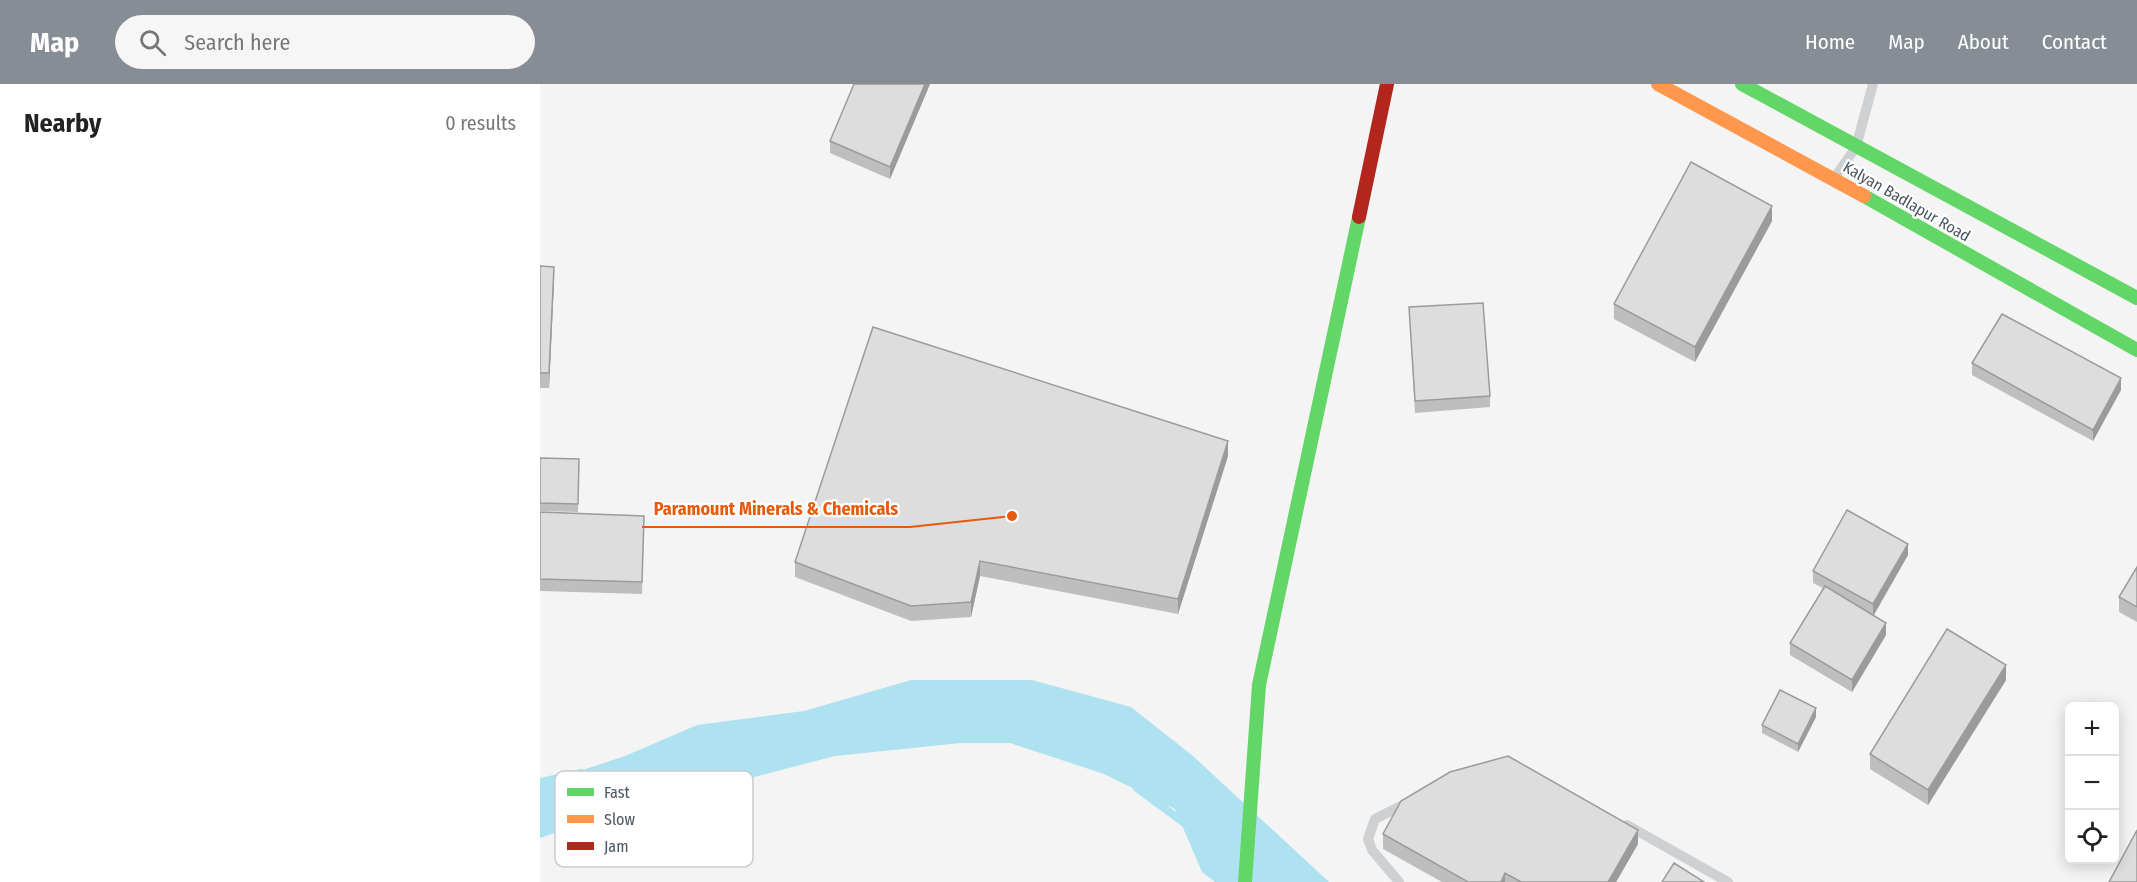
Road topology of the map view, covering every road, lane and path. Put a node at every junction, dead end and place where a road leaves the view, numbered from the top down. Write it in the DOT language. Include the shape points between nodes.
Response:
graph roads {
  1 [pos="1387,84"];
  2 [pos="1659,84"];
  3 [pos="1742,84"];
  4 [pos="1873,84"];
  5 [pos="1856,147"];
  6 [pos="1833,179"];
  7 [pos="2137,298"];
  8 [pos="2137,350"];
  9 [pos="1421,797"];
  10 [pos="1618,820"];
  11 [pos="1245,882"];
  12 [pos="1399,882"];
  13 [pos="1728,882"];
  1 -- 11 [label="main road" via="1259,685"];
  2 -- 6 [label="main road, Kalyan Badlapur Road"];
  3 -- 5 [label="main road, Kalyan Badlapur Road"];
  4 -- 5 [label="lane"];
  5 -- 6 [label="lane"];
  5 -- 7 [label="main road, Kalyan Badlapur Road"];
  6 -- 8 [label="main road, Kalyan Badlapur Road"];
  9 -- 12 [label="lane" via="1381,814 1370,828 1372,850"];
  10 -- 13 [label="lane"];
}
